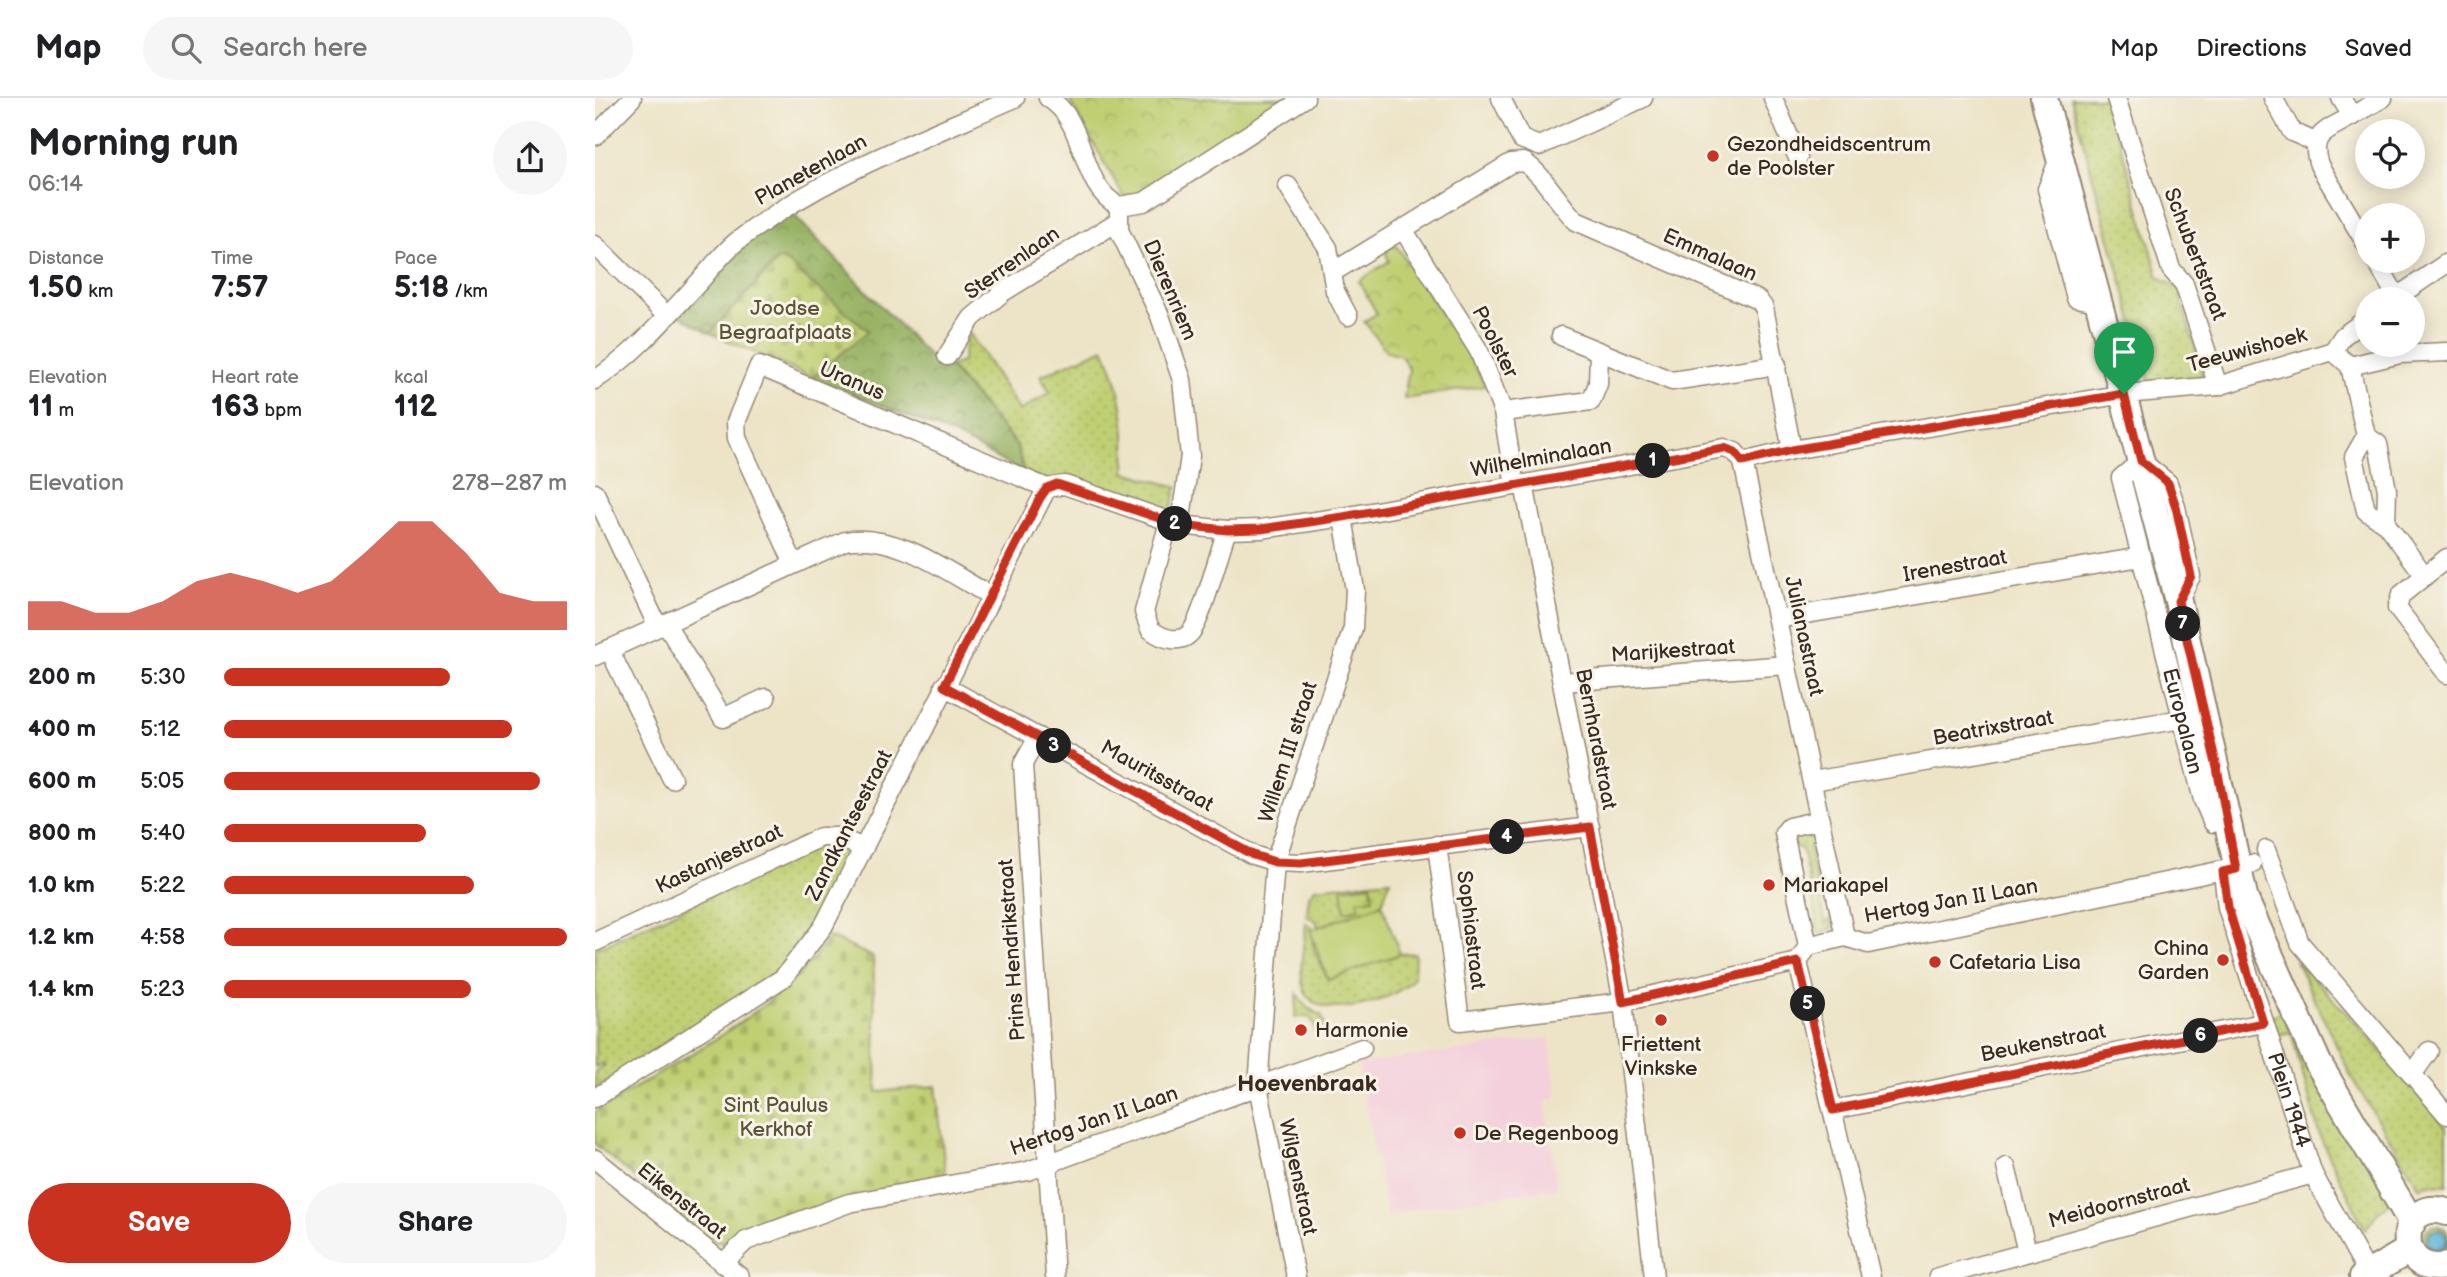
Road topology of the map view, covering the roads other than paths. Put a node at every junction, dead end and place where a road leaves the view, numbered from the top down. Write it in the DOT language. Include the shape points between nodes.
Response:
graph roads {
  1 [pos="632,98"];
  2 [pos="1015,98"];
  3 [pos="1048,98"];
  4 [pos="1305,98"];
  5 [pos="1501,98"];
  6 [pos="1643,98"];
  7 [pos="1773,98"];
  8 [pos="2044,98"];
  9 [pos="2116,98"];
  10 [pos="2273,98"];
  11 [pos="2341,98"];
  12 [pos="2383,98"];
  13 [pos="2352,116"];
  14 [pos="595,136"];
  15 [pos="2315,142"];
  16 [pos="1527,153"];
  17 [pos="1798,158"];
  18 [pos="1288,186"];
  19 [pos="1118,214"];
  20 [pos="2355,225"];
  21 [pos="1403,229"];
  22 [pos="595,245"];
  23 [pos="2447,263"];
  24 [pos="1333,272"];
  25 [pos="2412,287"];
  26 [pos="667,316"];
  27 [pos="1348,316"];
  28 [pos="2355,327"];
  29 [pos="1561,336"];
  30 [pos="2333,351"];
  31 [pos="1599,352"];
  32 [pos="2447,352"];
  33 [pos="947,356"];
  34 [pos="1777,365"];
  35 [pos="2350,366"];
  36 [pos="595,380"];
  37 [pos="2218,386"];
  38 [pos="2124,394"];
  39 [pos="1503,412"];
  40 [pos="2366,436"];
  41 [pos="1792,450"];
  42 [pos="2141,461"];
  43 [pos="1743,462"];
  44 [pos="1519,485"];
  45 [pos="1047,488"];
  46 [pos="595,493"];
  47 [pos="1343,517"];
  48 [pos="1175,524"];
  49 [pos="2386,524"];
  50 [pos="1227,530"];
  51 [pos="2141,557"];
  52 [pos="2447,558"];
  53 [pos="794,564"];
  54 [pos="2425,576"];
  55 [pos="991,596"];
  56 [pos="1777,619"];
  57 [pos="662,625"];
  58 [pos="602,653"];
  59 [pos="1787,665"];
  60 [pos="2447,674"];
  61 [pos="1562,682"];
  62 [pos="944,686"];
  63 [pos="766,698"];
  64 [pos="2182,719"];
  65 [pos="1038,737"];
  66 [pos="673,779"];
  67 [pos="1812,781"];
  68 [pos="1820,820"];
  69 [pos="2213,823"];
  70 [pos="1590,827"];
  71 [pos="1437,845"];
  72 [pos="864,848"];
  73 [pos="1275,862"];
  74 [pos="2244,864"];
  75 [pos="1845,937"];
  76 [pos="595,942"];
  77 [pos="1808,946"];
  78 [pos="1798,962"];
  79 [pos="1623,1002"];
  80 [pos="2263,1023"];
  81 [pos="1361,1048"];
  82 [pos="2429,1051"];
  83 [pos="2412,1075"];
  84 [pos="1258,1086"];
  85 [pos="595,1098"];
  86 [pos="1833,1110"];
  87 [pos="2447,1115"];
  88 [pos="595,1160"];
  89 [pos="1049,1163"];
  90 [pos="2005,1167"];
  91 [pos="2313,1174"];
  92 [pos="2428,1216"];
  93 [pos="2027,1252"];
  94 [pos="2414,1257"];
  95 [pos="722,1264"];
  96 [pos="2447,1266"];
  97 [pos="2367,1276"];
  98 [pos="740,1277"];
  99 [pos="1055,1277"];
  100 [pos="1296,1277"];
  101 [pos="1654,1277"];
  102 [pos="1871,1277"];
  103 [pos="1938,1277"];
  104 [pos="2397,1277"];
  1 -- 14 [label="street"];
  2 -- 26 [label="street, Planetenlaan" via="843,175 774,213 733,245"];
  3 -- 19 [label="street, Dierenriem" via="1067,116 1100,191"];
  4 -- 19 [label="street, Sterrenlaan" via="1144,202"];
  5 -- 16 [label="street"];
  6 -- 16 [label="street"];
  7 -- 17 [label="street"];
  8 -- 38 [label="main road, Europalaan"];
  9 -- 37 [label="street, Schubertstraat" via="2171,269 2184,284"];
  10 -- 15 [label="street" via="2291,132"];
  11 -- 13 [label="street"];
  12 -- 13 [label="street"];
  13 -- 15 [label="street"];
  15 -- 20 [label="street" via="2319,164"];
  16 -- 21 [label="street"];
  16 -- 34 [label="street, Emmalaan" via="1557,202 1576,221 1758,300 1764,308"];
  18 -- 24 [label="street" via="1328,248"];
  19 -- 33 [label="street, Sterrenlaan" via="1003,292 972,318"];
  19 -- 48 [label="street, Dierenriem" via="1182,380 1190,456"];
  21 -- 24 [label="street"];
  21 -- 39 [label="street, Poolster" via="1479,351"];
  22 -- 26 [label="street"];
  23 -- 25 [label="street"];
  24 -- 27 [label="street" via="1335,291"];
  26 -- 36 [label="street, Planetenlaan"];
  28 -- 30 [label="street, Teeuwishoek"];
  29 -- 31 [label="street"];
  30 -- 35 [label="street"];
  30 -- 37 [label="street, Teeuwishoek"];
  31 -- 34 [label="street" via="1672,381"];
  31 -- 39 [label="street" via="1598,384 1591,401"];
  32 -- 35 [label="street" via="2400,354"];
  34 -- 41 [label="street, Emmalaan"];
  35 -- 40 [label="street"];
  37 -- 38 [label="street, Teeuwishoek"];
  38 -- 41 [label="street"];
  38 -- 42 [label="main road, Europalaan"];
  39 -- 44 [label="street, Poolster"];
  40 -- 49 [label="street" via="2378,444 2387,490"];
  40 -- 49 [label="street" via="2354,457 2357,471 2367,511"];
  41 -- 43 [label="street"];
  42 -- 51 [label="street, Europalaan" via="2121,478"];
  42 -- 74 [label="main road, Europalaan"];
  43 -- 44 [label="street, Wilhelminalaan" via="1724,448"];
  43 -- 56 [label="street, Julianastraat"];
  44 -- 47 [label="street, Wilhelminalaan"];
  44 -- 61 [label="street, Bernhardstraat"];
  45 -- 48 [label="street, Wilhelminalaan" via="1065,485"];
  45 -- 53 [label="street, Uranus" via="759,366 736,422 737,438"];
  45 -- 55 [label="street, Zandkantsestraat"];
  46 -- 57 [label="street"];
  47 -- 50 [label="street, Wilhelminalaan"];
  47 -- 73 [label="street, Willem III straat" via="1355,590 1353,628"];
  48 -- 50 [label="street, Wilhelminalaan"];
  48 -- 50 [label="street, Dierenriem" via="1144,612 1150,629 1167,639 1193,630"];
  49 -- 54 [label="street"];
  51 -- 56 [label="street, Irenestraat"];
  51 -- 64 [label="street, Europalaan"];
  52 -- 54 [label="street"];
  53 -- 55 [label="street" via="845,541 891,542"];
  53 -- 57 [label="street"];
  54 -- 60 [label="street" via="2401,595 2397,608"];
  55 -- 62 [label="street, Zandkantsestraat"];
  56 -- 59 [label="street, Julianastraat"];
  57 -- 58 [label="street"];
  57 -- 63 [label="street" via="723,718"];
  58 -- 66 [label="street"];
  59 -- 61 [label="street, Marijkestraat"];
  59 -- 67 [label="street, Julianastraat"];
  61 -- 70 [label="street, Bernhardstraat"];
  62 -- 65 [label="street, Mauritsstraat"];
  62 -- 72 [label="street, Zandkantsestraat"];
  64 -- 67 [label="street, Beatrixstraat"];
  64 -- 69 [label="street, Europalaan"];
  65 -- 73 [label="street, Mauritsstraat" via="1253,855"];
  65 -- 89 [label="street, Prins Hendrikstraat" via="1023,764"];
  67 -- 68 [label="street, Julianastraat"];
  68 -- 75 [label="street, Julianastraat"];
  68 -- 77 [label="street" via="1789,827 1784,833"];
  70 -- 71 [label="street"];
  70 -- 79 [label="street, Bernhardstraat"];
  71 -- 73 [label="street" via="1301,863"];
  71 -- 79 [label="street, Sophiastraat" via="1460,1021"];
  72 -- 76 [label="street, Kastanjestraat" via="842,838 821,837"];
  72 -- 85 [label="street, Zandkantsestraat" via="823,927 783,978"];
  73 -- 84 [label="street, Willem III straat"];
  74 -- 75 [label="street, Hertog Jan II Laan" via="1868,944"];
  74 -- 80 [label="street, Plein 1944" via="2228,907"];
  74 -- 83 [label="street" via="2300,943"];
  74 -- 92 [label="main road" via="2333,1057"];
  75 -- 77 [label="street, Hertog Jan II Laan"];
  77 -- 78 [label="street"];
  78 -- 79 [label="street"];
  78 -- 86 [label="street"];
  79 -- 101 [label="street, Bernhardstraat"];
  80 -- 86 [label="street, Beukenstraat"];
  80 -- 91 [label="street, Plein 1944"];
  81 -- 84 [label="street, Hertog Jan II Laan"];
  82 -- 83 [label="street"];
  83 -- 87 [label="street"];
  84 -- 89 [label="street, Hertog Jan II Laan"];
  84 -- 100 [label="street, Wilgenstraat"];
  86 -- 102 [label="street"];
  88 -- 95 [label="street, Eikenstraat"];
  89 -- 95 [label="street, Hertog Jan II Laan" via="1028,1171 849,1203 746,1241"];
  89 -- 99 [label="street, Prins Hendrikstraat"];
  90 -- 93 [label="street"];
  91 -- 93 [label="street, Meidoornstraat"];
  91 -- 97 [label="street, Plein 1944"];
  92 -- 94 [label="main road" via="2407,1236"];
  93 -- 103 [label="street, Meidoornstraat"];
  94 -- 96 [label="main road" via="2433,1268"];
  94 -- 97 [label="main road"];
  94 -- 104 [label="main road"];
  95 -- 98 [label="street, Eikenstraat"];
}
